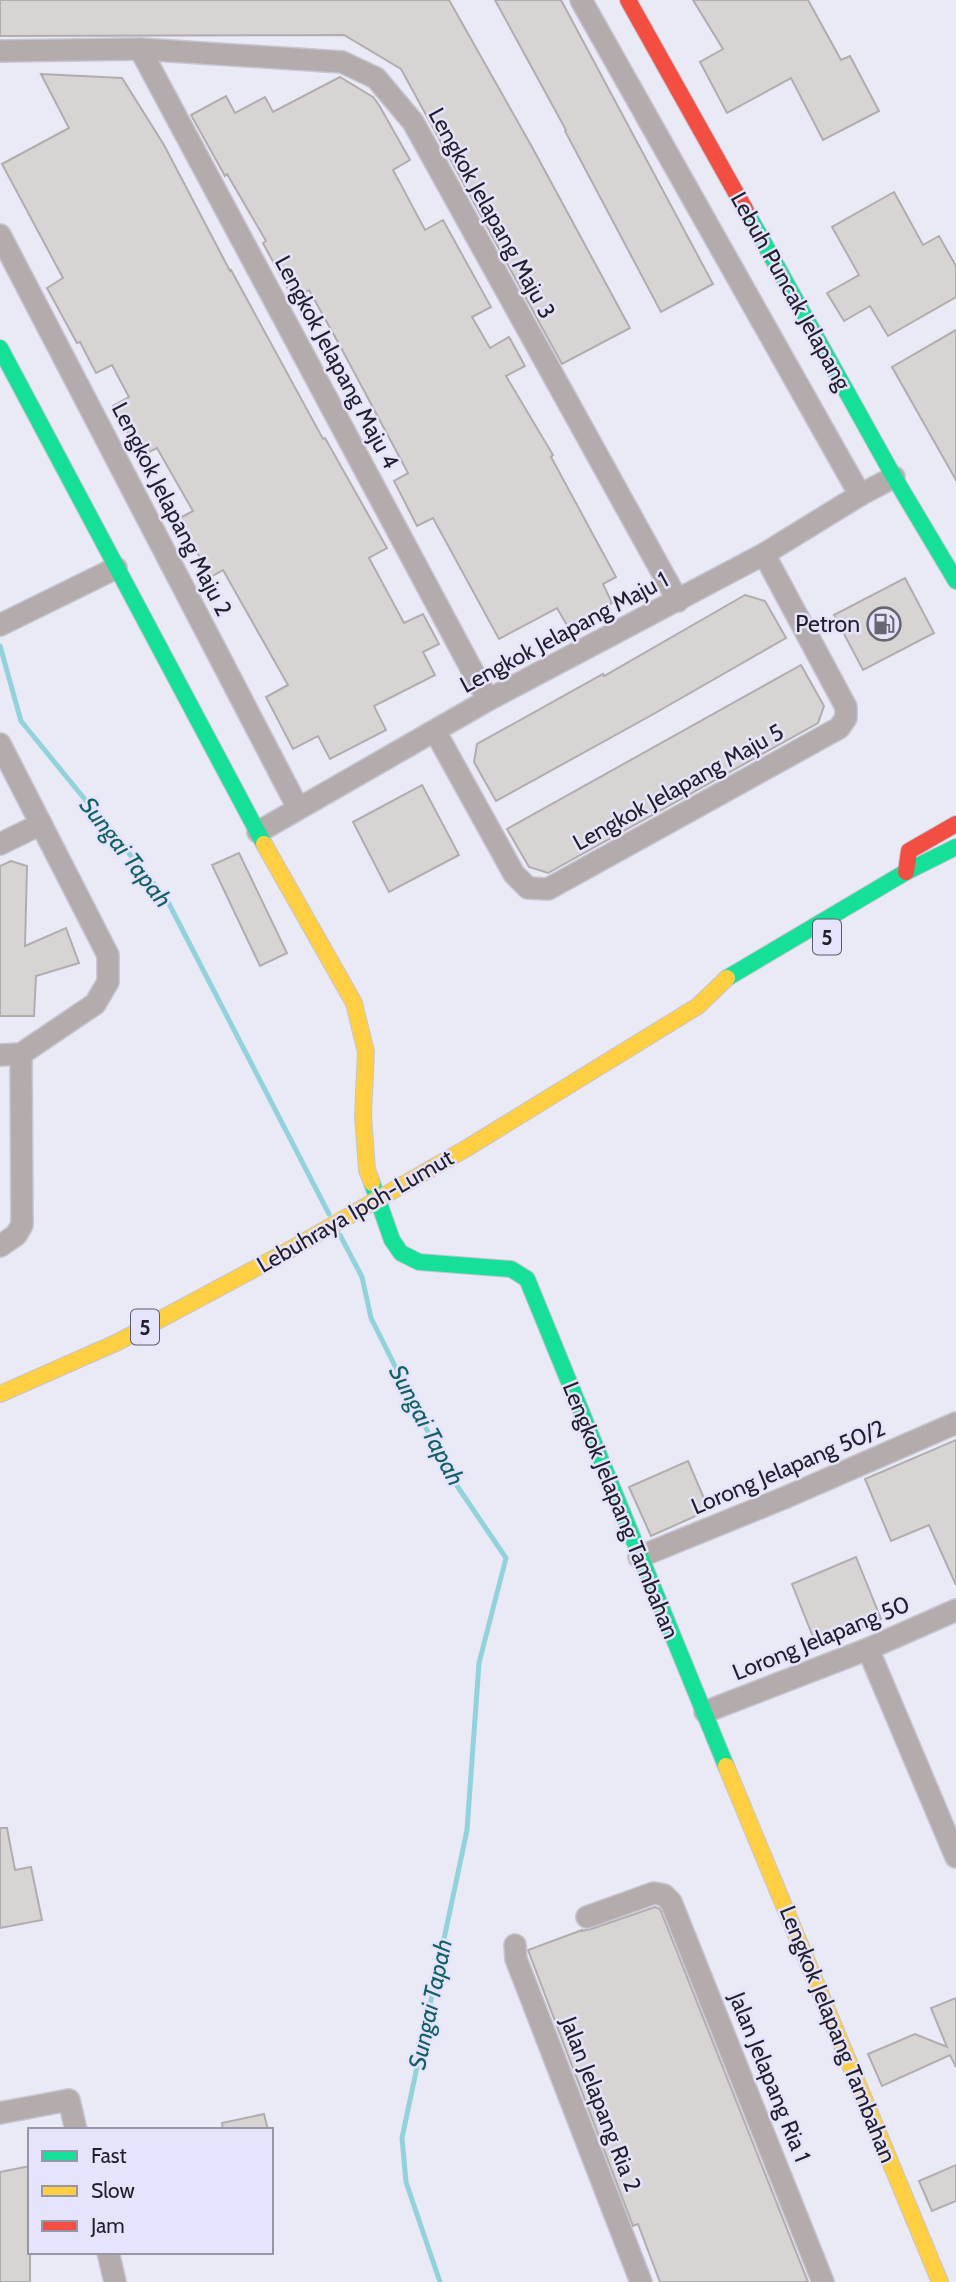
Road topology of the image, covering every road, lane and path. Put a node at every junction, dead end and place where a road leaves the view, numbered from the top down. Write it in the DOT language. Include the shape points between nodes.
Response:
graph roads {
  1 [pos="581,0"];
  2 [pos="628,0"];
  3 [pos="140,49"];
  4 [pos="0,51"];
  5 [pos="0,235"];
  6 [pos="0,348"];
  7 [pos="894,477"];
  8 [pos="860,495"];
  9 [pos="764,554"];
  10 [pos="116,568"];
  11 [pos="956,581"];
  12 [pos="678,601"];
  13 [pos="0,625"];
  14 [pos="488,700"];
  15 [pos="435,731"];
  16 [pos="0,744"];
  17 [pos="298,808"];
  18 [pos="41,824"];
  19 [pos="956,824"];
  20 [pos="258,832"];
  21 [pos="0,844"];
  22 [pos="956,847"];
  23 [pos="906,872"];
  24 [pos="874,910"];
  25 [pos="698,1006"];
  26 [pos="10,1054"];
  27 [pos="0,1246"];
  28 [pos="0,1394"];
  29 [pos="956,1423"];
  30 [pos="639,1557"];
  31 [pos="956,1610"];
  32 [pos="868,1649"];
  33 [pos="705,1712"];
  34 [pos="956,1857"];
  35 [pos="587,1917"];
  36 [pos="515,1945"];
  37 [pos="0,2113"];
  38 [pos="75,2128"];
  39 [pos="109,2254"];
  40 [pos="116,2282"];
  41 [pos="641,2282"];
  42 [pos="823,2282"];
  43 [pos="940,2282"];
  1 -- 8 [label="street"];
  2 -- 7 [label="main road, Lebuh Puncak Jelapang"];
  3 -- 4 [label="street, Lengkok Jelapang Maju 3"];
  3 -- 12 [label="street, Lengkok Jelapang Maju 3" via="342,62 376,78 413,121"];
  3 -- 14 [label="street, Lengkok Jelapang Maju 4"];
  5 -- 17 [label="street, Lengkok Jelapang Maju 2"];
  6 -- 10 [label="main road, Lengkok Jelapang Tambahan"];
  7 -- 8 [label="street, Lengkok Jelapang Maju 1"];
  7 -- 11 [label="main road, Lebuh Puncak Jelapang"];
  8 -- 9 [label="street, Lengkok Jelapang Maju 1"];
  9 -- 12 [label="street, Lengkok Jelapang Maju 1"];
  9 -- 15 [label="street, Lengkok Jelapang Maju 5" via="845,707 846,718 839,728 548,889 528,888 514,874"];
  10 -- 13 [label="street"];
  10 -- 20 [label="main road, Lengkok Jelapang Tambahan"];
  12 -- 14 [label="street, Lengkok Jelapang Maju 1"];
  14 -- 15 [label="street, Lengkok Jelapang Maju 1"];
  15 -- 17 [label="street, Lengkok Jelapang Maju 1"];
  16 -- 18 [label="street"];
  17 -- 20 [label="street, Lengkok Jelapang Maju 1"];
  18 -- 21 [label="street"];
  18 -- 26 [label="street" via="108,956 108,982 95,1004"];
  19 -- 23 [label="main road" via="909,851"];
  20 -- 30 [label="main road, Lengkok Jelapang Tambahan" via="354,1003 366,1052 363,1115 367,1170 393,1240 401,1253 419,1262 511,1269 527,1279"];
  22 -- 23 [label="main road, Lebuhraya Ipoh-Lumut / 5"];
  23 -- 25 [label="main road, Lebuhraya Ipoh-Lumut / 5" via="721,982"];
  24 -- 25 [label="main road, Lebuhraya Ipoh-Lumut / 5" via="719,1001"];
  25 -- 28 [label="main road, Lebuhraya Ipoh-Lumut / 5, bridge" via="286,1252 118,1342"];
  26 -- 27 [label="street" via="22,1225"];
  29 -- 30 [label="street, Lorong Jelapang 50/2"];
  30 -- 33 [label="main road, Lengkok Jelapang Tambahan"];
  31 -- 32 [label="street, Lorong Jelapang 50"];
  32 -- 33 [label="street, Lorong Jelapang 50"];
  32 -- 34 [label="street"];
  33 -- 43 [label="main road, Lengkok Jelapang Tambahan"];
  35 -- 42 [label="street, Jalan Jelapang Ria 1" via="654,1893 671,1902"];
  36 -- 41 [label="street, Jalan Jelapang Ria 2" via="516,1959"];
  37 -- 38 [label="street" via="68,2100"];
  39 -- 40 [label="street"];
}
